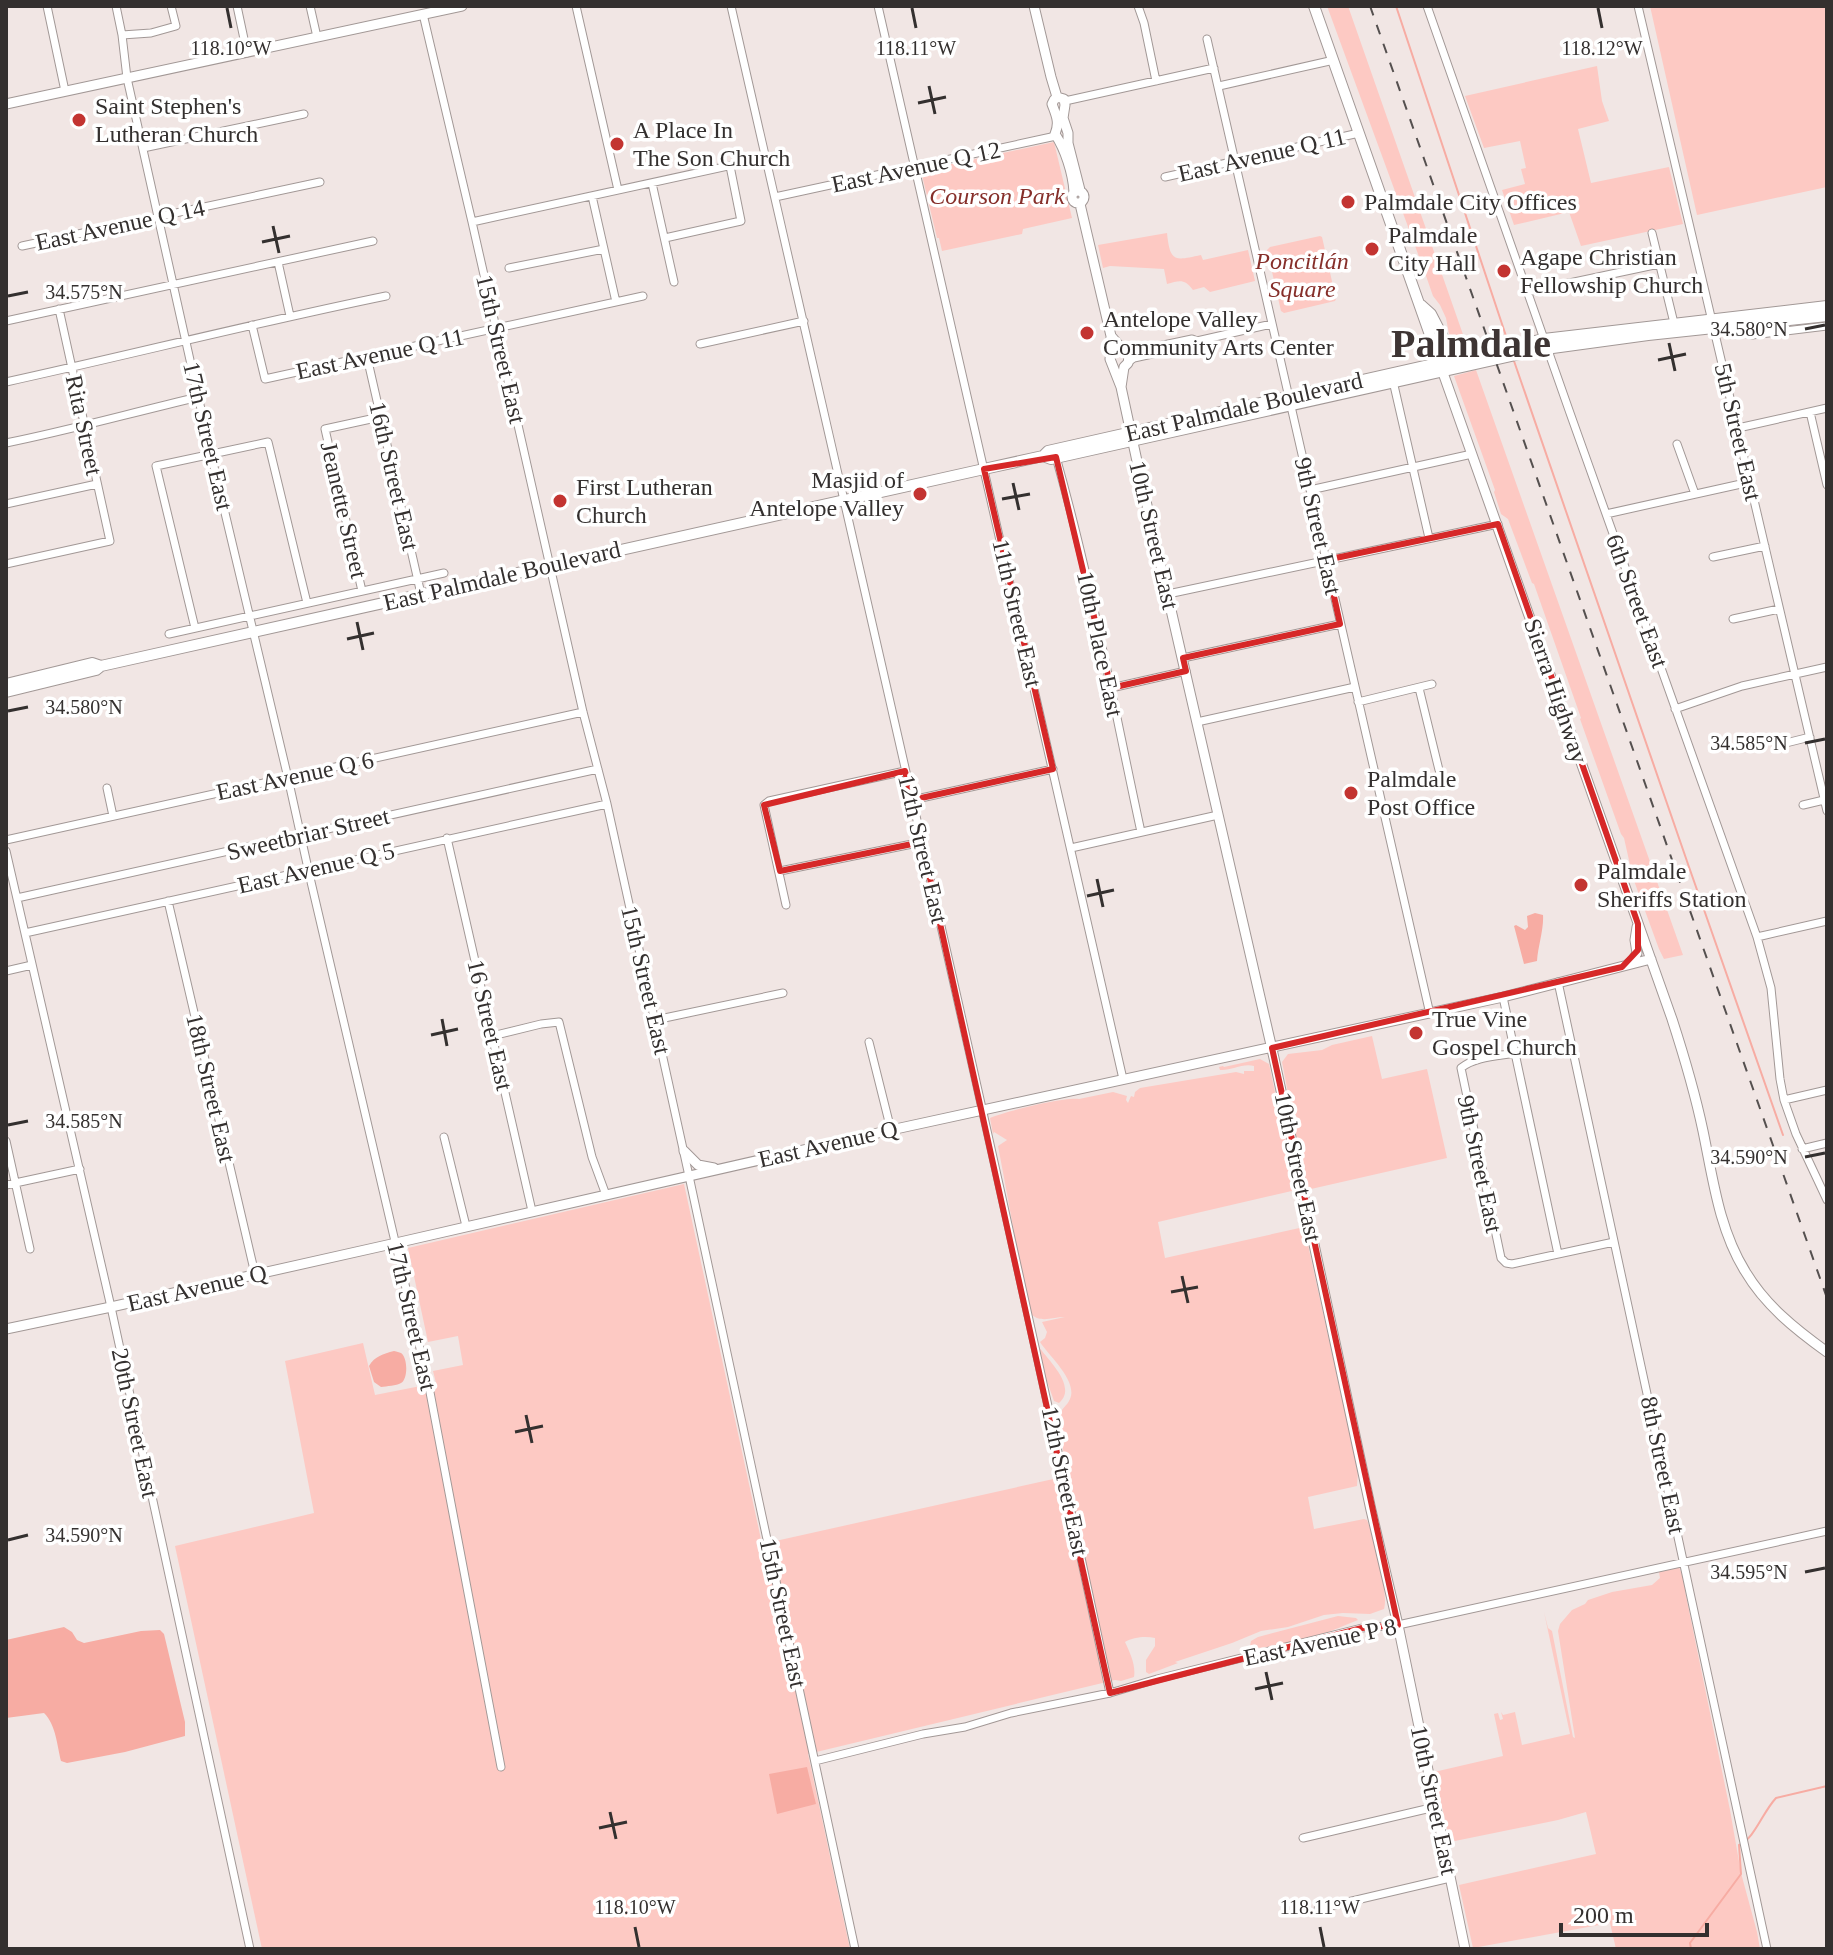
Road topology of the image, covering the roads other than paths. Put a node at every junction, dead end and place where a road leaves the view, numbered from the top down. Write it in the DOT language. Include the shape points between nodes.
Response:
graph roads {
  1 [pos="47,6"];
  2 [pos="116,6"];
  3 [pos="171,6"];
  4 [pos="237,6"];
  5 [pos="310,6"];
  6 [pos="462,6"];
  7 [pos="576,6"];
  8 [pos="731,6"];
  9 [pos="878,6"];
  10 [pos="1034,6"];
  11 [pos="1138,6"];
  12 [pos="1314,6"];
  13 [pos="1427,6"];
  14 [pos="1638,6"];
  15 [pos="423,14"];
  16 [pos="122,35"];
  17 [pos="317,37"];
  18 [pos="1207,39"];
  19 [pos="247,53"];
  20 [pos="1334,60"];
  21 [pos="1214,68"];
  22 [pos="127,78"];
  23 [pos="1156,81"];
  24 [pos="1219,86"];
  25 [pos="65,91"];
  26 [pos="6,104"];
  27 [pos="1060,104"];
  28 [pos="304,114"];
  29 [pos="1359,133"];
  30 [pos="1062,134"];
  31 [pos="143,148"];
  32 [pos="765,158"];
  33 [pos="1235,161"];
  34 [pos="730,166"];
  35 [pos="915,167"];
  36 [pos="1165,177"];
  37 [pos="320,182"];
  38 [pos="652,183"];
  39 [pos="618,190"];
  40 [pos="592,196"];
  41 [pos="775,197"];
  42 [pos="159,216"];
  43 [pos="472,222"];
  44 [pos="1652,233"];
  45 [pos="665,238"];
  46 [pos="373,241"];
  47 [pos="22,246"];
  48 [pos="604,249"];
  49 [pos="278,262"];
  50 [pos="1659,264"];
  51 [pos="509,268"];
  52 [pos="674,282"];
  53 [pos="174,285"];
  54 [pos="1527,292"];
  55 [pos="386,296"];
  56 [pos="643,296"];
  57 [pos="616,302"];
  58 [pos="1419,304"];
  59 [pos="1827,306"];
  60 [pos="59,309"];
  61 [pos="290,316"];
  62 [pos="1827,316"];
  63 [pos="6,321"];
  64 [pos="804,321"];
  65 [pos="1674,323"];
  66 [pos="1713,323"];
  67 [pos="1272,324"];
  68 [pos="252,325"];
  69 [pos="1732,326"];
  70 [pos="1827,326"];
  71 [pos="496,328"];
  72 [pos="187,341"];
  73 [pos="1197,341"];
  74 [pos="1546,343"];
  75 [pos="700,344"];
  76 [pos="1119,351"];
  77 [pos="1487,351"];
  78 [pos="367,357"];
  79 [pos="1112,365"];
  80 [pos="1126,365"];
  81 [pos="1441,366"];
  82 [pos="72,368"];
  83 [pos="1393,381"];
  84 [pos="6,382"];
  85 [pos="1121,387"];
  86 [pos="199,397"];
  87 [pos="1290,401"];
  88 [pos="1827,408"];
  89 [pos="1810,412"];
  90 [pos="380,417"];
  91 [pos="85,427"];
  92 [pos="1738,428"];
  93 [pos="1132,435"];
  94 [pos="6,443"];
  95 [pos="1677,444"];
  96 [pos="211,454"];
  97 [pos="1472,454"];
  98 [pos="1043,456"];
  99 [pos="1056,457"];
  100 [pos="1413,467"];
  101 [pos="984,469"];
  102 [pos="1750,482"];
  103 [pos="97,484"];
  104 [pos="1827,485"];
  105 [pos="1310,490"];
  106 [pos="1695,494"];
  107 [pos="843,499"];
  108 [pos="6,504"];
  109 [pos="1606,514"];
  110 [pos="1498,524"];
  111 [pos="1429,538"];
  112 [pos="1765,546"];
  113 [pos="1713,557"];
  114 [pos="1326,560"];
  115 [pos="6,564"];
  116 [pos="550,565"];
  117 [pos="444,573"];
  118 [pos="418,579"];
  119 [pos="362,591"];
  120 [pos="421,594"];
  121 [pos="1168,594"];
  122 [pos="307,603"];
  123 [pos="1779,609"];
  124 [pos="250,616"];
  125 [pos="1733,619"];
  126 [pos="1340,624"];
  127 [pos="195,628"];
  128 [pos="254,631"];
  129 [pos="169,634"];
  130 [pos="1183,658"];
  131 [pos="77,666"];
  132 [pos="101,666"];
  133 [pos="1827,667"];
  134 [pos="1186,671"];
  135 [pos="1795,674"];
  136 [pos="43,682"];
  137 [pos="6,684"];
  138 [pos="1432,684"];
  139 [pos="1355,687"];
  140 [pos="1111,688"];
  141 [pos="1419,688"];
  142 [pos="6,692"];
  143 [pos="1358,702"];
  144 [pos="1675,709"];
  145 [pos="583,712"];
  146 [pos="1197,722"];
  147 [pos="1810,737"];
  148 [pos="1782,744"];
  149 [pos="598,769"];
  150 [pos="1053,769"];
  151 [pos="1439,770"];
  152 [pos="905,771"];
  153 [pos="288,778"];
  154 [pos="107,788"];
  155 [pos="912,800"];
  156 [pos="1824,800"];
  157 [pos="607,804"];
  158 [pos="1803,805"];
  159 [pos="1827,811"];
  160 [pos="1218,815"];
  161 [pos="113,816"];
  162 [pos="1141,832"];
  163 [pos="301,836"];
  164 [pos="447,838"];
  165 [pos="6,840"];
  166 [pos="922,842"];
  167 [pos="1071,848"];
  168 [pos="6,851"];
  169 [pos="307,867"];
  170 [pos="780,871"];
  171 [pos="17,898"];
  172 [pos="168,901"];
  173 [pos="786,905"];
  174 [pos="1827,921"];
  175 [pos="1638,924"];
  176 [pos="25,933"];
  177 [pos="1757,937"];
  178 [pos="1651,959"];
  179 [pos="32,965"];
  180 [pos="1622,967"];
  181 [pos="6,971"];
  182 [pos="1558,982"];
  183 [pos="783,993"];
  184 [pos="1503,997"];
  185 [pos="1430,1014"];
  186 [pos="655,1020"];
  187 [pos="492,1036"];
  188 [pos="869,1042"];
  189 [pos="1272,1048"];
  190 [pos="1515,1053"];
  191 [pos="1123,1079"];
  192 [pos="1827,1090"];
  193 [pos="1784,1100"];
  194 [pos="983,1110"];
  195 [pos="891,1130"];
  196 [pos="444,1137"];
  197 [pos="6,1141"];
  198 [pos="1827,1143"];
  199 [pos="1802,1149"];
  200 [pos="684,1151"];
  201 [pos="80,1169"];
  202 [pos="717,1170"];
  203 [pos="689,1176"];
  204 [pos="10,1184"];
  205 [pos="606,1195"];
  206 [pos="1827,1200"];
  207 [pos="532,1211"];
  208 [pos="466,1226"];
  209 [pos="1614,1242"];
  210 [pos="396,1243"];
  211 [pos="30,1249"];
  212 [pos="1558,1254"];
  213 [pos="255,1274"];
  214 [pos="111,1307"];
  215 [pos="6,1329"];
  216 [pos="1827,1352"];
  217 [pos="1827,1531"];
  218 [pos="1683,1562"];
  219 [pos="1398,1625"];
  220 [pos="1110,1693"];
  221 [pos="815,1761"];
  222 [pos="501,1767"];
  223 [pos="1435,1807"];
  224 [pos="1303,1838"];
  225 [pos="1450,1878"];
  226 [pos="1318,1909"];
  227 [pos="250,1949"];
  228 [pos="855,1949"];
  229 [pos="1465,1949"];
  230 [pos="1767,1949"];
  1 -- 25 [label="street"];
  2 -- 16 [label="street, 17th Street East"];
  3 -- 16 [label="street" via="176,26"];
  4 -- 19 [label="street"];
  5 -- 17 [label="street"];
  6 -- 15 [label="main road"];
  7 -- 39 [label="street"];
  8 -- 32 [label="street, 12th Street East"];
  9 -- 35 [label="street, 11th Street East"];
  10 -- 27 [label="main road"];
  11 -- 23 [label="street"];
  12 -- 20 [label="highway, Sierra Highway"];
  13 -- 54 [label="street, 6th Street East"];
  14 -- 66 [label="street, 5th Street East"];
  15 -- 17 [label="main road"];
  15 -- 43 [label="street, 15th Street East"];
  16 -- 22 [label="street, 17th Street East"];
  17 -- 19 [label="main road"];
  18 -- 21 [label="street, 9th Street East"];
  19 -- 22 [label="main road"];
  20 -- 24 [label="street"];
  20 -- 29 [label="highway, Sierra Highway"];
  21 -- 23 [label="street"];
  21 -- 24 [label="street, 9th Street East"];
  22 -- 25 [label="main road"];
  22 -- 31 [label="street, 17th Street East"];
  23 -- 27 [label="street"];
  24 -- 33 [label="street, 9th Street East"];
  25 -- 26 [label="main road"];
  27 -- 30 [label="main road"];
  28 -- 31 [label="street"];
  29 -- 33 [label="street, East Avenue Q 11"];
  29 -- 58 [label="highway, Sierra Highway"];
  30 -- 35 [label="street, East Avenue Q 12"];
  30 -- 76 [label="main road" via="1077,191 1074,201 1080,204"];
  31 -- 42 [label="street, 17th Street East"];
  32 -- 34 [label="street"];
  32 -- 41 [label="street, 12th Street East"];
  33 -- 36 [label="street, East Avenue Q 11"];
  33 -- 67 [label="street, 9th Street East"];
  34 -- 38 [label="street"];
  34 -- 45 [label="street" via="741,221"];
  35 -- 41 [label="street, East Avenue Q 12"];
  35 -- 101 [label="street, 11th Street East"];
  37 -- 42 [label="street, East Avenue Q 14"];
  38 -- 39 [label="street"];
  38 -- 45 [label="street"];
  39 -- 40 [label="street"];
  40 -- 43 [label="street"];
  40 -- 48 [label="street"];
  41 -- 64 [label="street, 12th Street East"];
  42 -- 47 [label="street, East Avenue Q 14"];
  42 -- 53 [label="street, 17th Street East"];
  43 -- 71 [label="street, 15th Street East"];
  44 -- 50 [label="street"];
  45 -- 52 [label="street"];
  46 -- 49 [label="street"];
  48 -- 51 [label="street"];
  48 -- 57 [label="street"];
  49 -- 53 [label="street"];
  49 -- 61 [label="street"];
  50 -- 54 [label="street"];
  50 -- 65 [label="street"];
  53 -- 60 [label="street"];
  53 -- 72 [label="street, 17th Street East"];
  54 -- 74 [label="street, 6th Street East"];
  55 -- 61 [label="street"];
  56 -- 57 [label="street, East Avenue Q 11"];
  57 -- 71 [label="street, East Avenue Q 11"];
  58 -- 77 [label="highway" via="1452,347"];
  58 -- 81 [label="highway, Sierra Highway"];
  59 -- 66 [label="highway, East Palmdale Boulevard"];
  60 -- 63 [label="street"];
  60 -- 82 [label="street, Rita Street"];
  61 -- 68 [label="street"];
  62 -- 69 [label="highway, East Palmdale Boulevard"];
  64 -- 75 [label="street"];
  64 -- 107 [label="street, 12th Street East"];
  65 -- 66 [label="highway, East Palmdale Boulevard"];
  65 -- 74 [label="highway, East Palmdale Boulevard"];
  66 -- 69 [label="highway, East Palmdale Boulevard"];
  66 -- 74 [label="highway, East Palmdale Boulevard"];
  66 -- 92 [label="street, 5th Street East"];
  67 -- 73 [label="street"];
  67 -- 87 [label="street, 9th Street East"];
  68 -- 72 [label="street"];
  68 -- 78 [label="street, East Avenue Q 11" via="265,379"];
  69 -- 70 [label="street" via="1752,335"];
  71 -- 78 [label="street, East Avenue Q 11"];
  71 -- 116 [label="street, 15th Street East"];
  72 -- 82 [label="street"];
  72 -- 86 [label="street, 17th Street East"];
  73 -- 76 [label="street"];
  73 -- 80 [label="street" via="1134,358"];
  74 -- 77 [label="highway, East Palmdale Boulevard"];
  74 -- 81 [label="highway, East Palmdale Boulevard"];
  74 -- 109 [label="street, 6th Street East"];
  76 -- 79 [label="main road" via="1110,359"];
  76 -- 80 [label="main road" via="1129,357"];
  77 -- 81 [label="highway, East Palmdale Boulevard"];
  78 -- 90 [label="street, 16th Street East"];
  79 -- 80 [label="main road"];
  79 -- 85 [label="main road, 10th Street East"];
  80 -- 85 [label="main road, 10th Street East"];
  81 -- 83 [label="highway, East Palmdale Boulevard"];
  81 -- 87 [label="highway, East Palmdale Boulevard"];
  81 -- 97 [label="main road, Sierra Highway"];
  82 -- 84 [label="street"];
  82 -- 91 [label="street, Rita Street"];
  83 -- 87 [label="highway, East Palmdale Boulevard"];
  83 -- 100 [label="street"];
  85 -- 93 [label="main road, 10th Street East"];
  86 -- 91 [label="street"];
  86 -- 96 [label="street, 17th Street East"];
  87 -- 93 [label="highway, East Palmdale Boulevard"];
  87 -- 105 [label="street, 9th Street East"];
  88 -- 89 [label="street"];
  89 -- 92 [label="street"];
  89 -- 104 [label="street"];
  90 -- 118 [label="street, 16th Street East"];
  90 -- 119 [label="street, Jeanette Street" via="325,429"];
  91 -- 94 [label="street"];
  91 -- 103 [label="street, Rita Street"];
  92 -- 102 [label="street, 5th Street East"];
  93 -- 98 [label="highway, East Palmdale Boulevard"];
  93 -- 99 [label="highway, East Palmdale Boulevard"];
  93 -- 121 [label="main road, 10th Street East"];
  95 -- 106 [label="street"];
  96 -- 122 [label="street" via="268,442"];
  96 -- 124 [label="street, 17th Street East"];
  96 -- 127 [label="street" via="156,466"];
  97 -- 100 [label="street"];
  97 -- 110 [label="main road, Sierra Highway"];
  98 -- 99 [label="highway, East Palmdale Boulevard"];
  98 -- 101 [label="highway, East Palmdale Boulevard"];
  99 -- 140 [label="street, 10th Place East"];
  100 -- 105 [label="street"];
  100 -- 111 [label="street"];
  101 -- 107 [label="highway, East Palmdale Boulevard"];
  101 -- 150 [label="street, 11th Street East"];
  102 -- 106 [label="street"];
  102 -- 112 [label="street, 5th Street East"];
  103 -- 108 [label="street"];
  103 -- 115 [label="street, Rita Street" via="110,541"];
  105 -- 114 [label="street, 9th Street East"];
  106 -- 109 [label="street"];
  107 -- 116 [label="highway, East Palmdale Boulevard"];
  107 -- 152 [label="street, 12th Street East"];
  109 -- 144 [label="street, 6th Street East"];
  110 -- 111 [label="street"];
  110 -- 175 [label="main road, Sierra Highway"];
  111 -- 114 [label="street"];
  112 -- 113 [label="street"];
  112 -- 123 [label="street, 5th Street East"];
  114 -- 121 [label="street"];
  114 -- 126 [label="street, 9th Street East"];
  116 -- 120 [label="highway, East Palmdale Boulevard"];
  116 -- 145 [label="street, 15th Street East"];
  117 -- 118 [label="street, East Palmdale Boulevard"];
  118 -- 119 [label="street, East Palmdale Boulevard"];
  118 -- 120 [label="street, 16th Street East"];
  119 -- 122 [label="street, East Palmdale Boulevard"];
  120 -- 128 [label="highway, East Palmdale Boulevard"];
  121 -- 130 [label="main road, 10th Street East"];
  122 -- 124 [label="street, East Palmdale Boulevard"];
  123 -- 125 [label="street"];
  123 -- 135 [label="street, 5th Street East"];
  124 -- 127 [label="street, East Palmdale Boulevard"];
  124 -- 128 [label="street, 17th Street East"];
  126 -- 130 [label="street"];
  126 -- 139 [label="street, 9th Street East"];
  127 -- 129 [label="street, East Palmdale Boulevard"];
  128 -- 132 [label="highway, East Palmdale Boulevard"];
  128 -- 153 [label="street, 17th Street East"];
  130 -- 134 [label="main road, 10th Street East"];
  131 -- 132 [label="highway, East Palmdale Boulevard"];
  131 -- 136 [label="highway"];
  131 -- 137 [label="highway, East Palmdale Boulevard"];
  132 -- 136 [label="highway, East Palmdale Boulevard"];
  133 -- 135 [label="street"];
  134 -- 140 [label="street"];
  134 -- 146 [label="main road, 10th Street East"];
  135 -- 144 [label="street"];
  135 -- 147 [label="street, 5th Street East"];
  136 -- 142 [label="highway, East Palmdale Boulevard"];
  138 -- 141 [label="street"];
  139 -- 143 [label="street, 9th Street East"];
  139 -- 146 [label="street"];
  140 -- 162 [label="street, 10th Place East"];
  141 -- 143 [label="street"];
  141 -- 151 [label="street"];
  143 -- 185 [label="street, 9th Street East"];
  144 -- 177 [label="street, 6th Street East"];
  145 -- 149 [label="street, 15th Street East"];
  145 -- 153 [label="street, East Avenue Q 6"];
  146 -- 160 [label="main road, 10th Street East"];
  147 -- 148 [label="street"];
  147 -- 156 [label="street, 5th Street East"];
  149 -- 157 [label="street, 15th Street East"];
  149 -- 163 [label="street, Sweetbriar Street"];
  150 -- 155 [label="street"];
  150 -- 167 [label="street, 11th Street East"];
  152 -- 155 [label="street, 12th Street East"];
  152 -- 170 [label="street" via="769,801 764,805"];
  153 -- 161 [label="street, East Avenue Q 6"];
  153 -- 163 [label="street, 17th Street East"];
  154 -- 161 [label="street"];
  155 -- 166 [label="street, 12th Street East"];
  156 -- 158 [label="street"];
  156 -- 159 [label="street, 5th Street East"];
  157 -- 164 [label="street, East Avenue Q 5"];
  157 -- 186 [label="street, 15th Street East"];
  160 -- 162 [label="street"];
  160 -- 189 [label="main road, 10th Street East"];
  161 -- 165 [label="street, East Avenue Q 6"];
  162 -- 167 [label="street"];
  163 -- 169 [label="street, 17th Street East"];
  163 -- 171 [label="street, Sweetbriar Street"];
  164 -- 169 [label="street, East Avenue Q 5"];
  164 -- 187 [label="street, 16 Street East"];
  166 -- 170 [label="street"];
  166 -- 194 [label="street, 12th Street East"];
  167 -- 191 [label="street, 11th Street East"];
  168 -- 171 [label="street, 20th Street East"];
  169 -- 172 [label="street, East Avenue Q 5"];
  169 -- 210 [label="street, 17th Street East"];
  170 -- 173 [label="street"];
  171 -- 176 [label="street, 20th Street East"];
  172 -- 176 [label="street, East Avenue Q 5"];
  172 -- 213 [label="street, 18th Street East"];
  174 -- 177 [label="street"];
  175 -- 178 [label="main road, Sierra Highway"];
  175 -- 180 [label="main road" via="1636,956"];
  176 -- 179 [label="street, 20th Street East"];
  177 -- 193 [label="street, 6th Street East" via="1771,988"];
  178 -- 180 [label="main road, East Avenue Q"];
  178 -- 216 [label="main road, Sierra Highway" via="1683,1054 1734,1251 1784,1319"];
  179 -- 181 [label="street"];
  179 -- 201 [label="street, 20th Street East"];
  180 -- 182 [label="main road, East Avenue Q"];
  182 -- 184 [label="main road, East Avenue Q"];
  182 -- 209 [label="street, 8th Street East"];
  183 -- 186 [label="street"];
  184 -- 185 [label="main road, East Avenue Q"];
  184 -- 190 [label="street"];
  185 -- 189 [label="main road, East Avenue Q"];
  186 -- 200 [label="street, 15th Street East"];
  187 -- 205 [label="street" via="559,1022"];
  187 -- 207 [label="street, 16 Street East"];
  188 -- 195 [label="street"];
  189 -- 191 [label="main road, East Avenue Q"];
  189 -- 219 [label="main road, 10th Street East"];
  190 -- 212 [label="street"];
  190 -- 212 [label="street, 9th Street East" via="1465,1064 1461,1073 1501,1258 1512,1264"];
  191 -- 194 [label="main road, East Avenue Q"];
  192 -- 193 [label="street"];
  193 -- 199 [label="street, 6th Street East"];
  194 -- 195 [label="main road, East Avenue Q"];
  194 -- 220 [label="street, 12th Street East"];
  195 -- 202 [label="main road, East Avenue Q"];
  196 -- 208 [label="street"];
  197 -- 204 [label="street"];
  198 -- 199 [label="street"];
  199 -- 206 [label="street, 6th Street East"];
  200 -- 202 [label="main road" via="698,1165"];
  200 -- 203 [label="street, 15th Street East"];
  201 -- 204 [label="street"];
  201 -- 214 [label="street, 20th Street East"];
  202 -- 203 [label="main road, East Avenue Q"];
  203 -- 205 [label="main road, East Avenue Q"];
  203 -- 221 [label="street, 15th Street East"];
  204 -- 211 [label="street"];
  205 -- 207 [label="main road, East Avenue Q"];
  207 -- 208 [label="main road, East Avenue Q"];
  208 -- 210 [label="main road, East Avenue Q"];
  209 -- 212 [label="street"];
  209 -- 218 [label="street, 8th Street East"];
  210 -- 213 [label="main road, East Avenue Q"];
  210 -- 222 [label="street, 17th Street East" via="429,1387"];
  213 -- 214 [label="main road, East Avenue Q"];
  214 -- 215 [label="main road, East Avenue Q"];
  214 -- 227 [label="street, 20th Street East"];
  217 -- 218 [label="street, East Avenue P 8"];
  218 -- 219 [label="street, East Avenue P 8"];
  218 -- 230 [label="street, 8th Street East"];
  219 -- 220 [label="street, East Avenue P 8" via="1362,1628"];
  219 -- 223 [label="main road, 10th Street East"];
  220 -- 221 [label="street, East Avenue P 8"];
  221 -- 228 [label="street, 15th Street East"];
  223 -- 224 [label="street"];
  223 -- 225 [label="main road, 10th Street East"];
  225 -- 226 [label="street"];
  225 -- 229 [label="main road, 10th Street East"];
}
